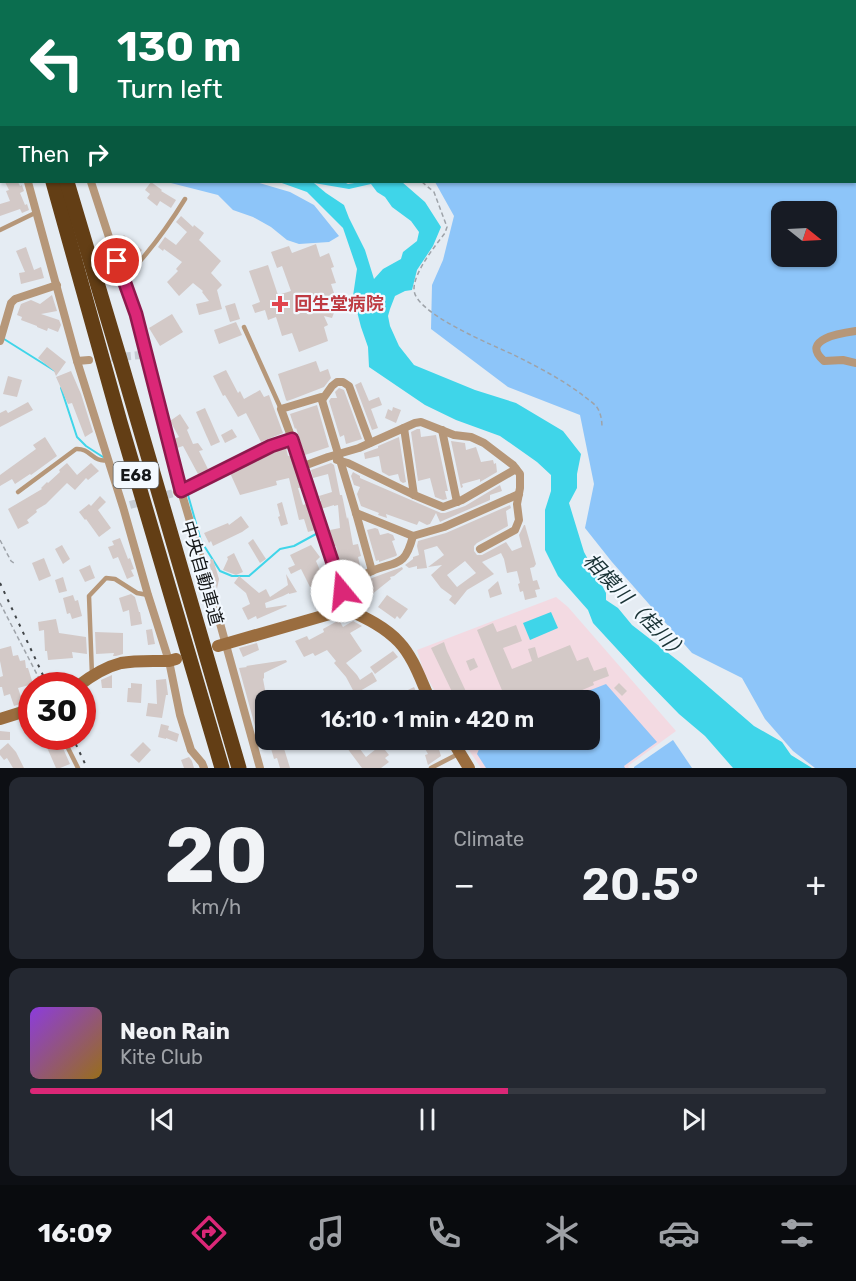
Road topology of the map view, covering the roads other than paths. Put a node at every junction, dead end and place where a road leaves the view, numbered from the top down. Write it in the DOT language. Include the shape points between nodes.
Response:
graph roads {
  1 [pos="28,183"];
  2 [pos="53,183"];
  3 [pos="67,183"];
  4 [pos="91,183"];
  5 [pos="185,199"];
  6 [pos="37,212"];
  7 [pos="0,230"];
  8 [pos="123,280"];
  9 [pos="57,285"];
  10 [pos="244,327"];
  11 [pos="856,331"];
  12 [pos="0,341"];
  13 [pos="89,360"];
  14 [pos="77,361"];
  15 [pos="856,363"];
  16 [pos="322,400"];
  17 [pos="281,409"];
  18 [pos="404,428"];
  19 [pos="442,430"];
  20 [pos="292,439"];
  21 [pos="370,443"];
  22 [pos="339,457"];
  23 [pos="108,460"];
  24 [pos="301,467"];
  25 [pos="516,469"];
  26 [pos="18,492"];
  27 [pos="179,492"];
  28 [pos="519,494"];
  29 [pos="414,495"];
  30 [pos="457,502"];
  31 [pos="356,513"];
  32 [pos="413,536"];
  33 [pos="480,549"];
  34 [pos="372,571"];
  35 [pos="342,591"];
  36 [pos="148,596"];
  37 [pos="347,609"];
  38 [pos="222,645"];
  39 [pos="173,660"];
  40 [pos="92,672"];
  41 [pos="96,673"];
  42 [pos="426,690"];
  43 [pos="18,713"];
  44 [pos="0,719"];
  45 [pos="69,750"];
  46 [pos="458,750"];
  47 [pos="460,753"];
  48 [pos="78,768"];
  49 [pos="204,768"];
  50 [pos="222,768"];
  51 [pos="239,768"];
  52 [pos="260,768"];
  53 [pos="431,768"];
  54 [pos="469,768"];
  1 -- 6 [label="street"];
  2 -- 50 [label="highway, 中央自動車道 / E68"];
  3 -- 51 [label="highway, 中央自動車道 / E68"];
  4 -- 8 [label="street"];
  5 -- 8 [label="lane" via="162,235"];
  6 -- 7 [label="lane"];
  6 -- 9 [label="street"];
  8 -- 27 [label="street" via="136,314"];
  9 -- 12 [label="street" via="15,299"];
  9 -- 14 [label="street"];
  10 -- 17 [label="lane"];
  11 -- 15 [label="street" via="828,336 821,340 817,353 824,360"];
  13 -- 14 [label="street"];
  14 -- 23 [label="street"];
  16 -- 17 [label="street" via="321,397"];
  16 -- 21 [label="street" via="337,382 349,386"];
  16 -- 22 [label="street"];
  17 -- 20 [label="street"];
  18 -- 19 [label="street" via="421,422"];
  18 -- 21 [label="street"];
  18 -- 29 [label="street"];
  19 -- 25 [label="street" via="484,443"];
  19 -- 30 [label="street"];
  20 -- 24 [label="street"];
  20 -- 27 [label="street"];
  21 -- 22 [label="street"];
  22 -- 24 [label="street"];
  22 -- 29 [label="street"];
  22 -- 31 [label="street"];
  23 -- 26 [label="lane" via="98,460 76,449"];
  23 -- 36 [label="street" via="126,506"];
  24 -- 35 [label="street"];
  25 -- 28 [label="street" via="520,474"];
  25 -- 30 [label="street"];
  27 -- 38 [label="street"];
  28 -- 32 [label="street" via="444,527"];
  28 -- 33 [label="street" via="515,530"];
  29 -- 30 [label="street" via="443,507"];
  31 -- 32 [label="street"];
  31 -- 34 [label="street"];
  32 -- 34 [label="street" via="409,553 397,563"];
  34 -- 35 [label="street"];
  35 -- 37 [label="street"];
  36 -- 39 [label="street"];
  36 -- 40 [label="lane" via="106,578 89,596"];
  37 -- 38 [label="street"];
  37 -- 42 [label="street" via="372,621 399,642"];
  38 -- 52 [label="street"];
  39 -- 41 [label="street" via="122,663"];
  39 -- 49 [label="street" via="180,715 191,750"];
  43 -- 44 [label="street"];
  45 -- 48 [label="lane"];
  46 -- 47 [label="street"];
  47 -- 53 [label="lane"];
  47 -- 54 [label="street"];
}
